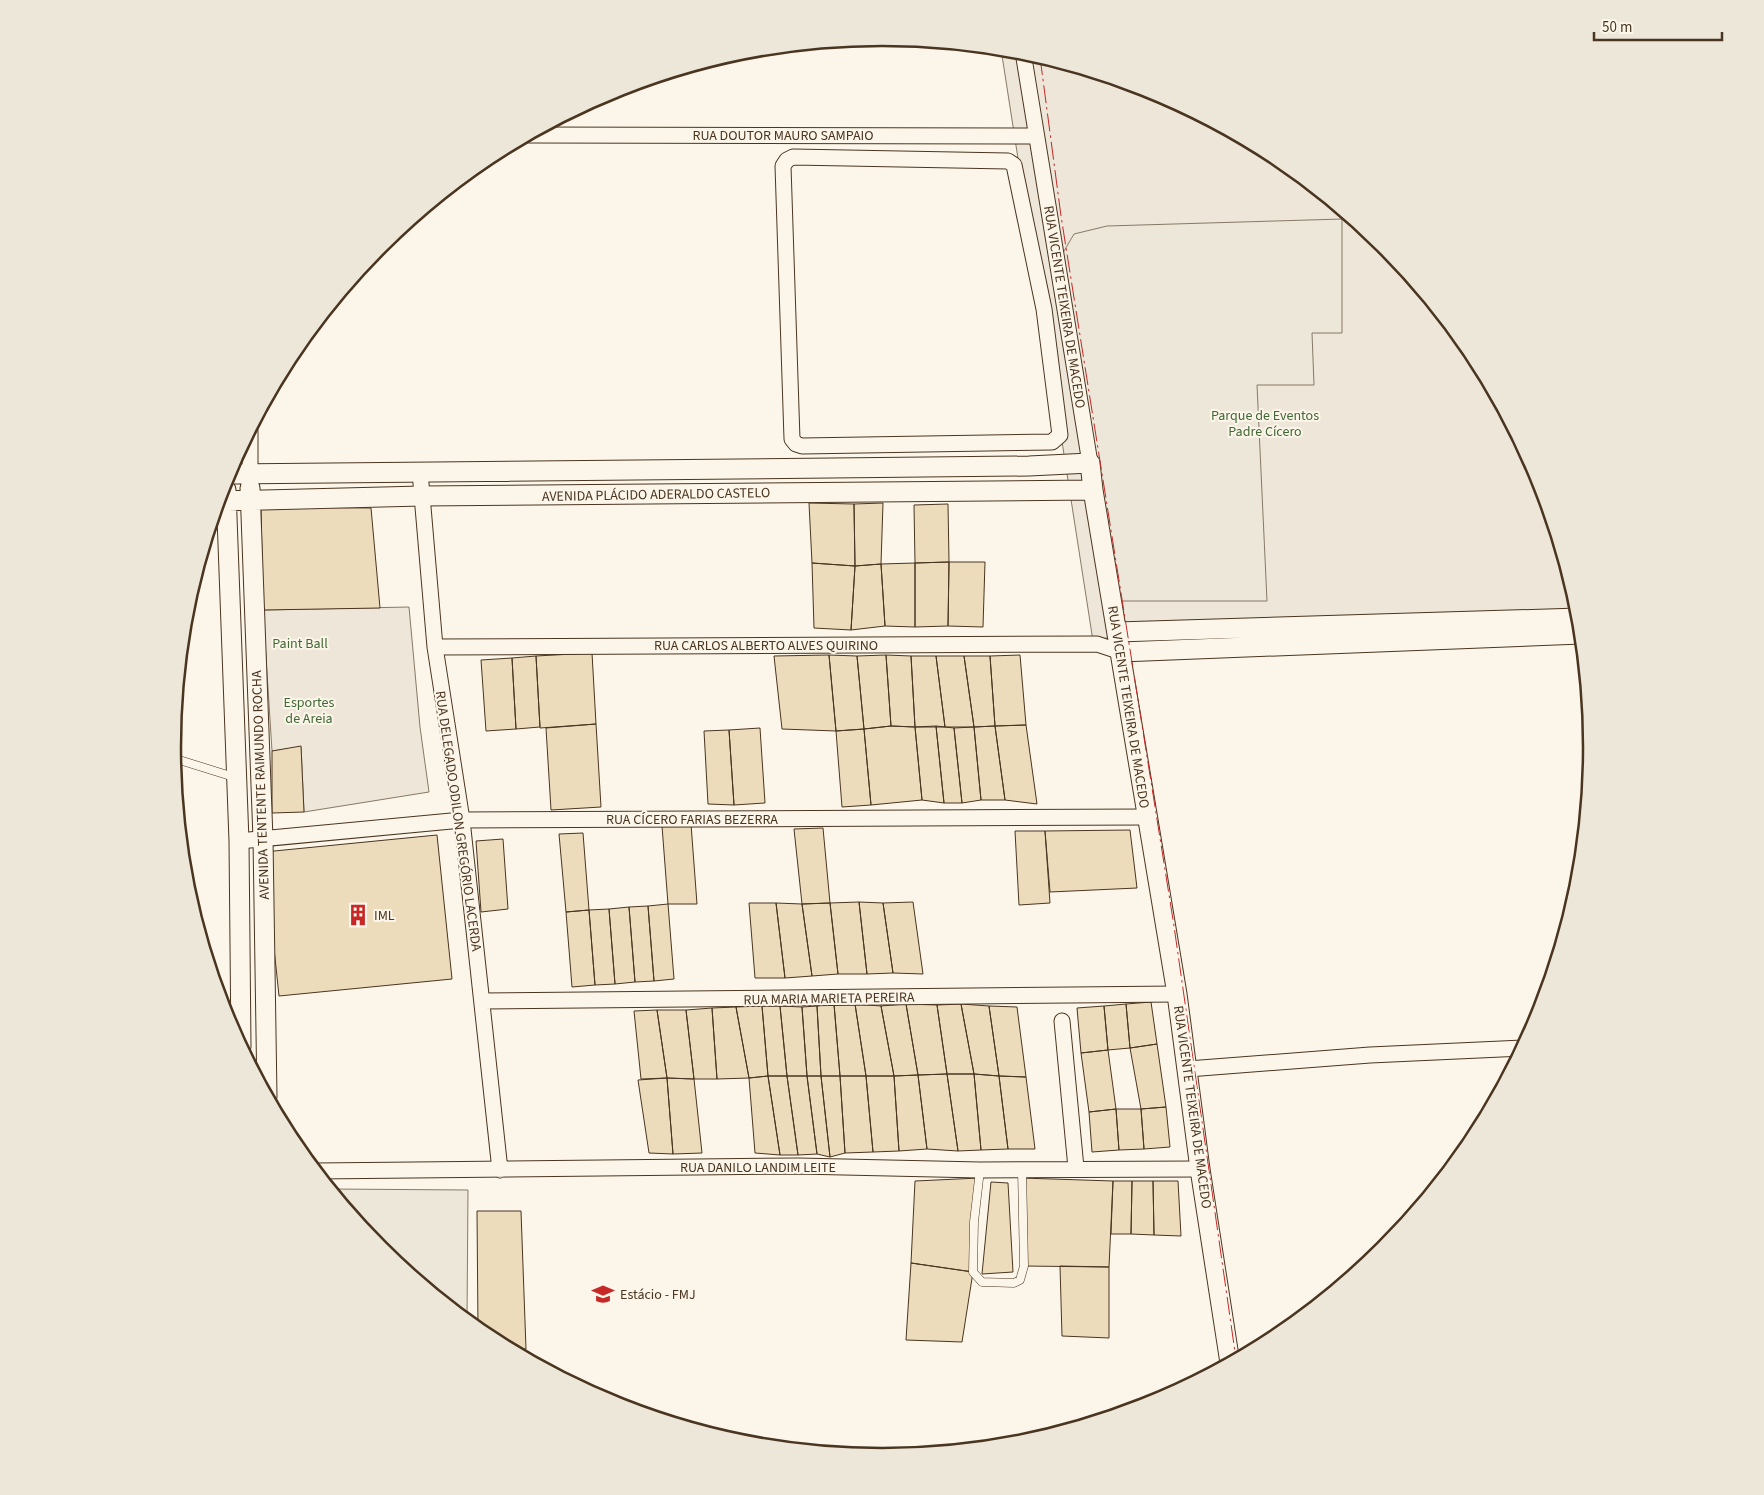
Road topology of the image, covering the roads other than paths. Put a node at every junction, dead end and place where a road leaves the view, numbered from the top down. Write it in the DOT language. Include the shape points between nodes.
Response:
graph roads {
  1 [pos="1025,61"];
  2 [pos="541,135"];
  3 [pos="1036,136"];
  4 [pos="1066,306"];
  5 [pos="1044,309"];
  6 [pos="250,444"];
  7 [pos="1090,463"];
  8 [pos="800,468"];
  9 [pos="420,472"];
  10 [pos="236,474"];
  11 [pos="250,474"];
  12 [pos="1093,490"];
  13 [pos="800,492"];
  14 [pos="422,496"];
  15 [pos="251,499"];
  16 [pos="226,501"];
  17 [pos="222,510"];
  18 [pos="1571,619"];
  19 [pos="1526,628"];
  20 [pos="1117,632"];
  21 [pos="1573,633"];
  22 [pos="1097,644"];
  23 [pos="435,646"];
  24 [pos="1121,652"];
  25 [pos="181,761"];
  26 [pos="237,778"];
  27 [pos="1146,817"];
  28 [pos="462,820"];
  29 [pos="263,840"];
  30 [pos="239,841"];
  31 [pos="1177,994"];
  32 [pos="482,1001"];
  33 [pos="1062,1021"];
  34 [pos="241,1031"];
  35 [pos="1515,1048"];
  36 [pos="1188,1069"];
  37 [pos="267,1083"];
  38 [pos="1076,1168"];
  39 [pos="1200,1169"];
  40 [pos="500,1170"];
  41 [pos="980,1170"];
  42 [pos="1022,1170"];
  43 [pos="324,1171"];
  44 [pos="1229,1357"];
  1 -- 3 [label="street, RUA VICENTE TEIXEIRA DE MACEDO"];
  2 -- 3 [label="street, RUA DOUTOR MAURO SAMPAIO"];
  3 -- 4 [label="street, RUA VICENTE TEIXEIRA DE MACEDO"];
  4 -- 5 [label="street"];
  4 -- 7 [label="street, RUA VICENTE TEIXEIRA DE MACEDO"];
  5 -- 5 [label="street" via="1060,436 1057,440 796,444 792,439 784,176 787,160 1011,162"];
  6 -- 11 [label="street"];
  7 -- 8 [label="street, AVENIDA PLÁCIDO ADERALDO CASTELO"];
  7 -- 12 [label="street, RUA VICENTE TEIXEIRA DE MACEDO"];
  8 -- 9 [label="street, AVENIDA PLÁCIDO ADERALDO CASTELO"];
  8 -- 13 [label="street"];
  9 -- 11 [label="street, AVENIDA PLÁCIDO ADERALDO CASTELO"];
  9 -- 14 [label="street, RUA DELEGADO ODILON GREGÓRIO LACERDA"];
  10 -- 11 [label="street, AVENIDA PLÁCIDO ADERALDO CASTELO"];
  11 -- 15 [label="street, AVENIDA TENTENTE RAIMUNDO ROCHA"];
  12 -- 13 [label="street, AVENIDA PLÁCIDO ADERALDO CASTELO"];
  12 -- 20 [label="street, RUA VICENTE TEIXEIRA DE MACEDO"];
  13 -- 14 [label="street, AVENIDA PLÁCIDO ADERALDO CASTELO"];
  14 -- 15 [label="street, AVENIDA PLÁCIDO ADERALDO CASTELO"];
  14 -- 23 [label="street, RUA DELEGADO ODILON GREGÓRIO LACERDA"];
  15 -- 16 [label="street, AVENIDA PLÁCIDO ADERALDO CASTELO"];
  15 -- 29 [label="street, AVENIDA TENTENTE RAIMUNDO ROCHA"];
  17 -- 26 [label="street, AVENIDA TENTENTE RAIMUNDO ROCHA"];
  18 -- 19 [label="street"];
  19 -- 20 [label="street"];
  19 -- 21 [label="street"];
  19 -- 24 [label="street"];
  20 -- 22 [label="street"];
  20 -- 24 [label="street, RUA VICENTE TEIXEIRA DE MACEDO"];
  22 -- 23 [label="street, RUA CARLOS ALBERTO ALVES QUIRINO"];
  22 -- 24 [label="street"];
  23 -- 28 [label="street, RUA DELEGADO ODILON GREGÓRIO LACERDA"];
  24 -- 27 [label="street, RUA VICENTE TEIXEIRA DE MACEDO"];
  25 -- 26 [label="lane"];
  26 -- 30 [label="street, AVENIDA TENTENTE RAIMUNDO ROCHA"];
  27 -- 28 [label="street, RUA CÍCERO FARIAS BEZERRA"];
  27 -- 31 [label="street, RUA VICENTE TEIXEIRA DE MACEDO"];
  28 -- 29 [label="street, RUA CÍCERO FARIAS BEZERRA"];
  28 -- 32 [label="street, RUA DELEGADO ODILON GREGÓRIO LACERDA"];
  29 -- 30 [label="street, RUA CÍCERO FARIAS BEZERRA"];
  29 -- 37 [label="street, AVENIDA TENTENTE RAIMUNDO ROCHA"];
  30 -- 34 [label="street, AVENIDA TENTENTE RAIMUNDO ROCHA"];
  31 -- 32 [label="street, RUA MARIA MARIETA PEREIRA"];
  31 -- 36 [label="street, RUA VICENTE TEIXEIRA DE MACEDO"];
  32 -- 40 [label="street, RUA DELEGADO ODILON GREGÓRIO LACERDA"];
  33 -- 38 [label="street"];
  35 -- 36 [label="street" via="1370,1055"];
  36 -- 39 [label="street, RUA VICENTE TEIXEIRA DE MACEDO"];
  38 -- 39 [label="street, RUA DANILO LANDIM LEITE"];
  38 -- 42 [label="street, RUA DANILO LANDIM LEITE"];
  39 -- 44 [label="street, RUA VICENTE TEIXEIRA DE MACEDO"];
  40 -- 41 [label="street, RUA DANILO LANDIM LEITE" via="798,1166"];
  40 -- 43 [label="street, RUA DANILO LANDIM LEITE"];
  41 -- 42 [label="street, RUA DANILO LANDIM LEITE"];
  41 -- 42 [label="lane" via="973,1272 982,1282 1014,1283 1020,1280 1024,1266"];
}
